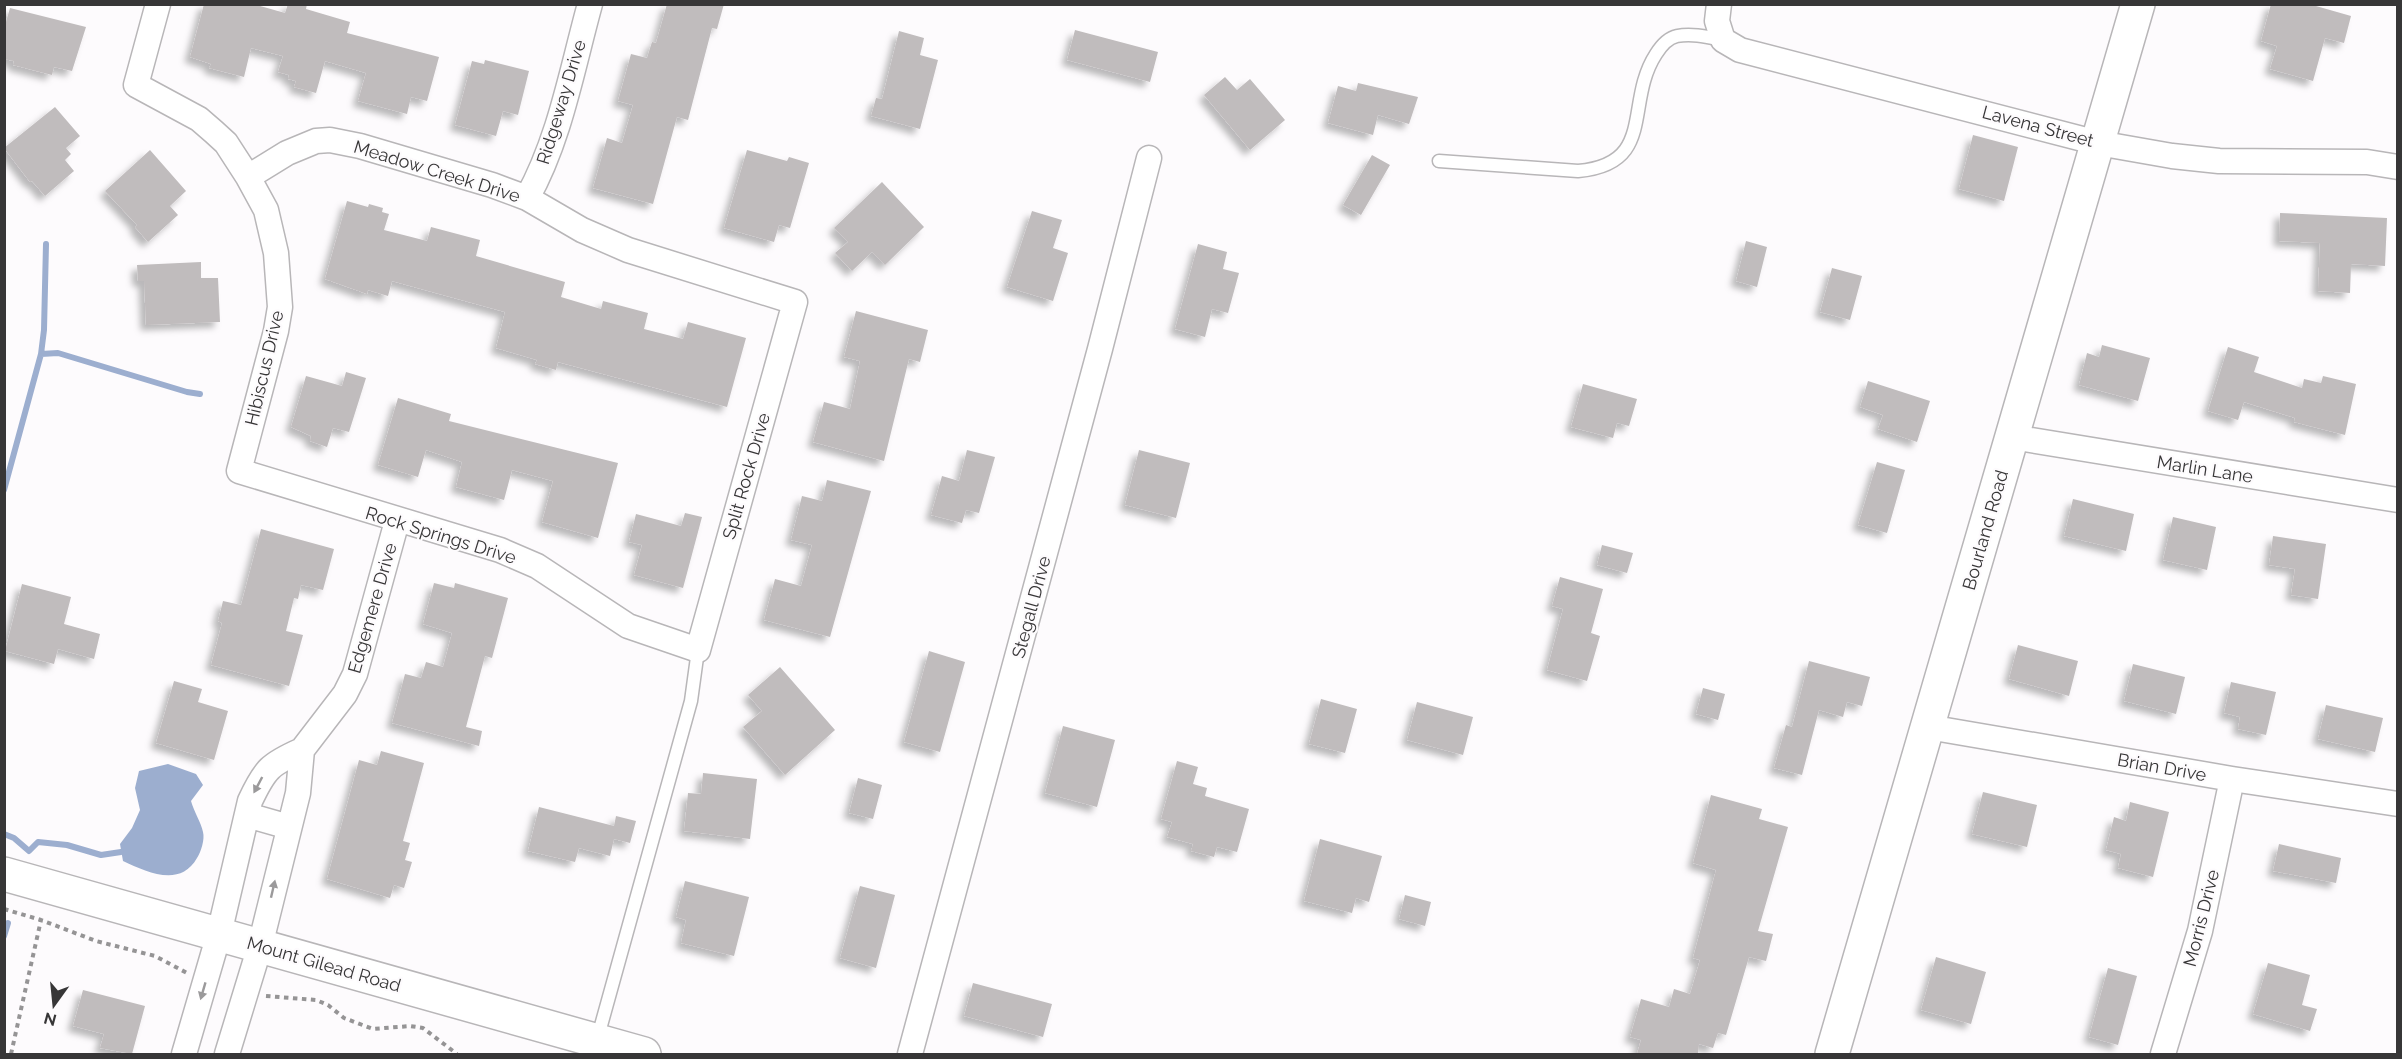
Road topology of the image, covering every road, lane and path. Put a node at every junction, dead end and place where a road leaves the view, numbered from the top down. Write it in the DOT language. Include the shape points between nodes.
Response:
graph roads {
  1 [pos="158,4"];
  2 [pos="590,4"];
  3 [pos="1719,4"];
  4 [pos="2138,4"];
  5 [pos="1723,40"];
  6 [pos="2098,143"];
  7 [pos="1149,158"];
  8 [pos="1439,161"];
  9 [pos="2397,167"];
  10 [pos="248,177"];
  11 [pos="527,198"];
  12 [pos="795,302"];
  13 [pos="2012,437"];
  14 [pos="238,471"];
  15 [pos="2397,501"];
  16 [pos="397,521"];
  17 [pos="698,650"];
  18 [pos="1928,727"];
  19 [pos="302,750"];
  20 [pos="2232,779"];
  21 [pos="2397,804"];
  22 [pos="247,815"];
  23 [pos="289,827"];
  24 [pos="4,874"];
  25 [pos="41,920"];
  26 [pos="219,934"];
  27 [pos="260,946"];
  28 [pos="597,1041"];
  29 [pos="11,1054"];
  30 [pos="184,1054"];
  31 [pos="227,1054"];
  32 [pos="644,1054"];
  33 [pos="910,1054"];
  34 [pos="1832,1054"];
  35 [pos="2163,1054"];
  1 -- 10 [label="street, Hibiscus Drive" via="136,85 199,119 226,143"];
  2 -- 11 [label="street, Ridgeway Drive" via="554,136"];
  3 -- 5 [label="street" via="1717,21"];
  4 -- 6 [label="main road, Bourland Road"];
  5 -- 6 [label="street, Lavena Street" via="1740,50"];
  5 -- 8 [label="lane" via="1692,35 1674,37 1662,45 1647,67 1635,130 1627,150 1616,162 1598,170"];
  6 -- 9 [label="street, Lavena Street" via="2219,161 2367,162"];
  6 -- 13 [label="main road, Bourland Road"];
  7 -- 33 [label="street, Stegall Drive"];
  10 -- 11 [label="street, Meadow Creek Drive" via="287,153 316,141 330,141 470,177"];
  10 -- 14 [label="street, Hibiscus Drive" via="266,210 276,253 280,307"];
  11 -- 12 [label="street, Meadow Creek Drive" via="582,230 628,250"];
  12 -- 17 [label="street, Split Rock Drive"];
  13 -- 15 [label="street, Marlin Lane"];
  13 -- 18 [label="main road, Bourland Road"];
  14 -- 16 [label="street, Rock Springs Drive"];
  16 -- 17 [label="street, Rock Springs Drive" via="520,559 628,626"];
  16 -- 19 [label="street, Edgemere Drive" via="355,674 345,694"];
  17 -- 28 [label="lane" via="691,701"];
  18 -- 20 [label="street, Brian Drive"];
  18 -- 34 [label="main road, Bourland Road"];
  19 -- 22 [label="street, Edgemere Drive, one-way" via="274,762 260,781"];
  19 -- 23 [label="street" via="298,793"];
  20 -- 21 [label="street, Brian Drive"];
  20 -- 35 [label="street, Morris Drive" via="2200,931"];
  22 -- 23 [label="street"];
  22 -- 26 [label="street, Edgemere Drive"];
  27 -- 23 [label="street, one-way"];
  24 -- 26 [label="main road, Mount Gilead Road"];
  25 -- 29 [label="path"];
  26 -- 27 [label="main road, Mount Gilead Road"];
  26 -- 30 [label="street, Edgemere Drive, one-way"];
  27 -- 28 [label="main road, Mount Gilead Road"];
  27 -- 31 [label="street"];
  28 -- 32 [label="main road, Mount Gilead Road"];
}
